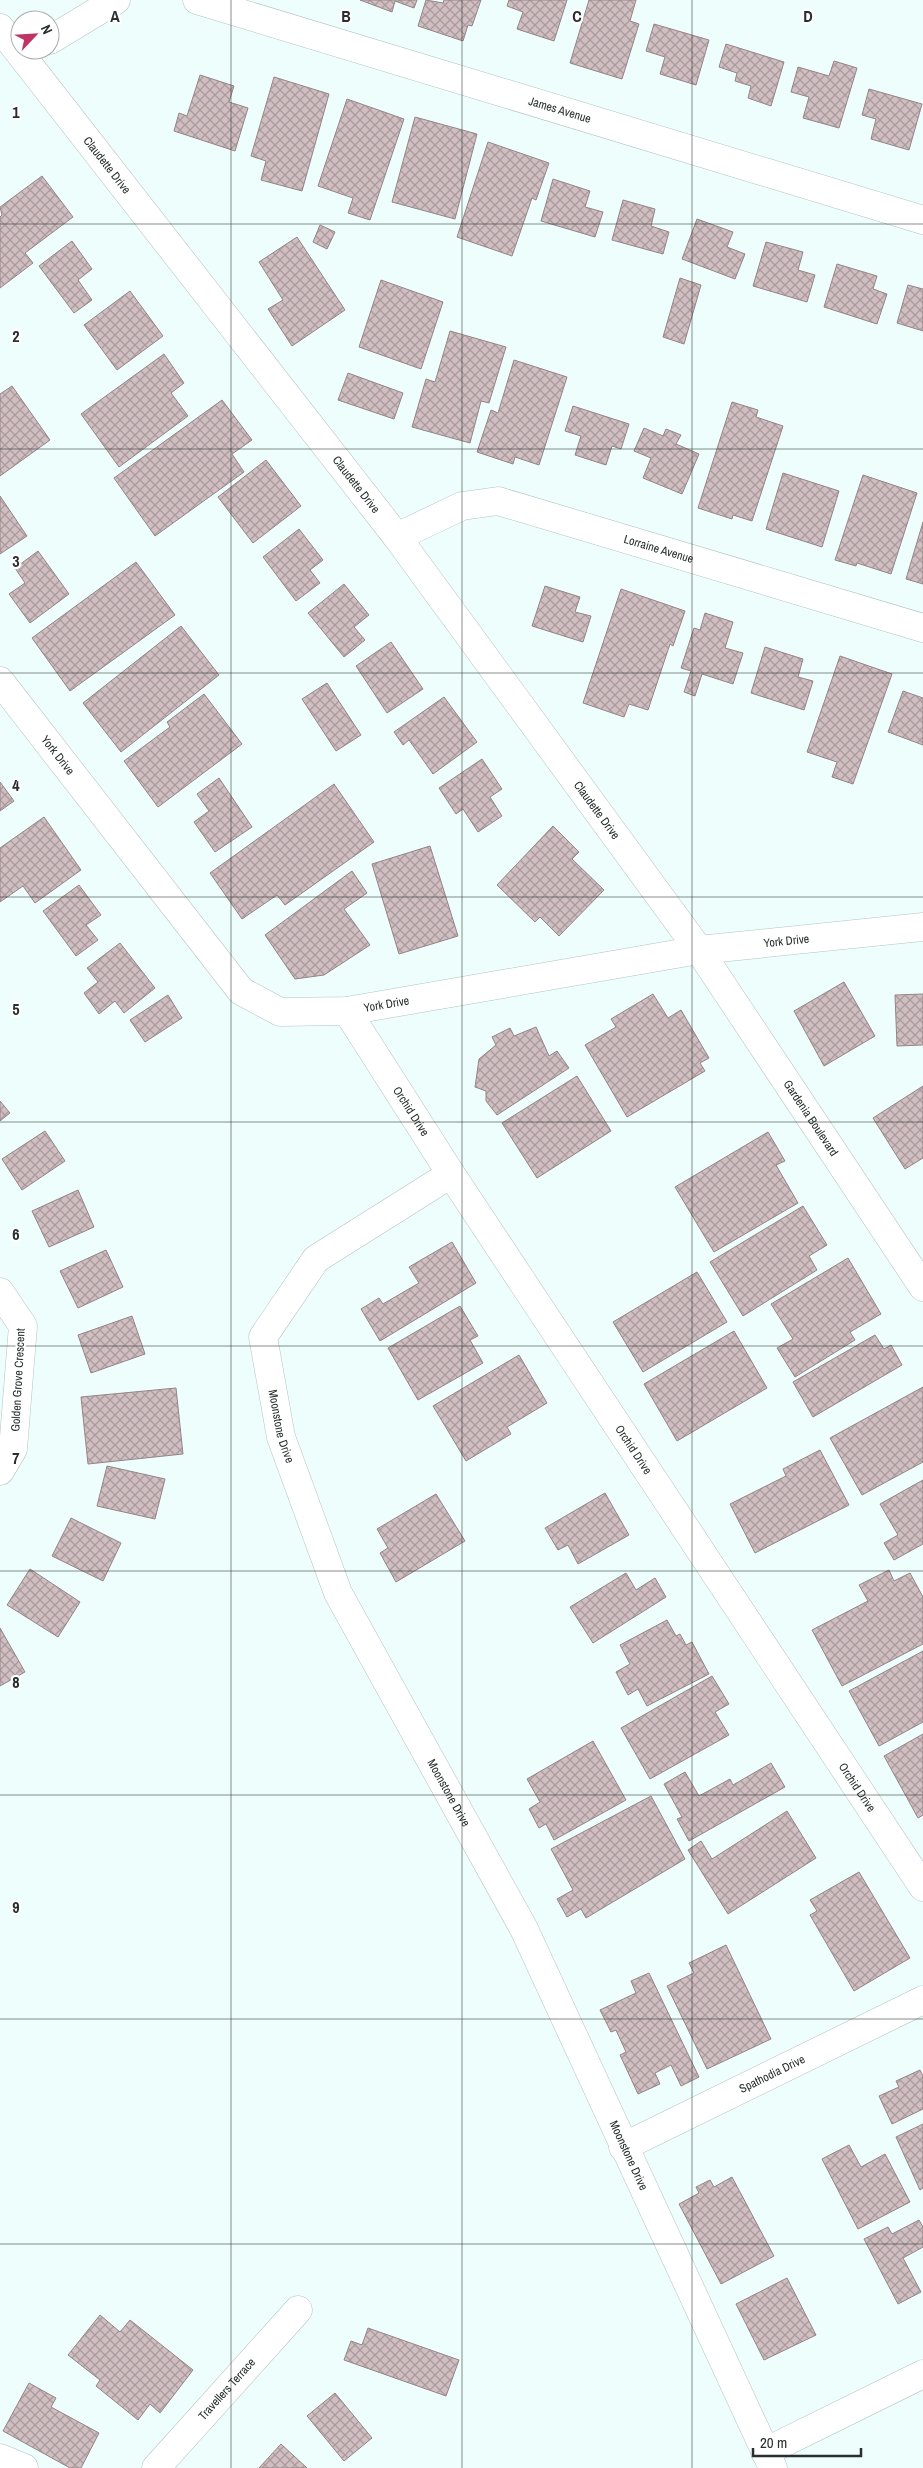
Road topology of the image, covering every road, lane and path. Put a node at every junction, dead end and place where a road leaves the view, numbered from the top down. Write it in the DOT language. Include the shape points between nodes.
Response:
graph roads {
  1 [pos="116,0"];
  2 [pos="197,0"];
  3 [pos="0,28"];
  4 [pos="60,34"];
  5 [pos="10,37"];
  6 [pos="32,60"];
  7 [pos="923,220"];
  8 [pos="397,537"];
  9 [pos="923,628"];
  10 [pos="0,681"];
  11 [pos="923,927"];
  12 [pos="699,950"];
  13 [pos="347,1011"];
  14 [pos="450,1174"];
  15 [pos="923,1287"];
  16 [pos="0,1292"];
  17 [pos="0,1471"];
  18 [pos="923,1887"];
  19 [pos="923,2000"];
  20 [pos="622,2147"];
  21 [pos="298,2310"];
  22 [pos="923,2374"];
  23 [pos="0,2458"];
  24 [pos="769,2460"];
  25 [pos="24,2468"];
  26 [pos="156,2468"];
  1 -- 4 [label="street"];
  2 -- 7 [label="street, James Avenue"];
  3 -- 5 [label="street, Claudette Drive"];
  6 -- 8 [label="street, Claudette Drive"];
  8 -- 9 [label="street, Lorraine Avenue" via="462,506 498,502"];
  8 -- 12 [label="street, Claudette Drive"];
  10 -- 13 [label="street, York Drive" via="241,991 280,1012"];
  11 -- 12 [label="street, York Drive"];
  12 -- 13 [label="street, York Drive"];
  12 -- 15 [label="street, Gardenia Boulevard"];
  13 -- 14 [label="street, Orchid Drive"];
  14 -- 18 [label="street, Orchid Drive"];
  14 -- 20 [label="street, Moonstone Drive" via="316,1259 263,1337 281,1438 338,1593 524,1929"];
  16 -- 17 [label="street, Golden Grove Crescent" via="23,1326 13,1449"];
  19 -- 20 [label="street, Spathodia Drive"];
  20 -- 24 [label="street, Moonstone Drive"];
  21 -- 26 [label="street, Travellers Terrace"];
  22 -- 24 [label="street"];
  23 -- 25 [label="street"];
}
